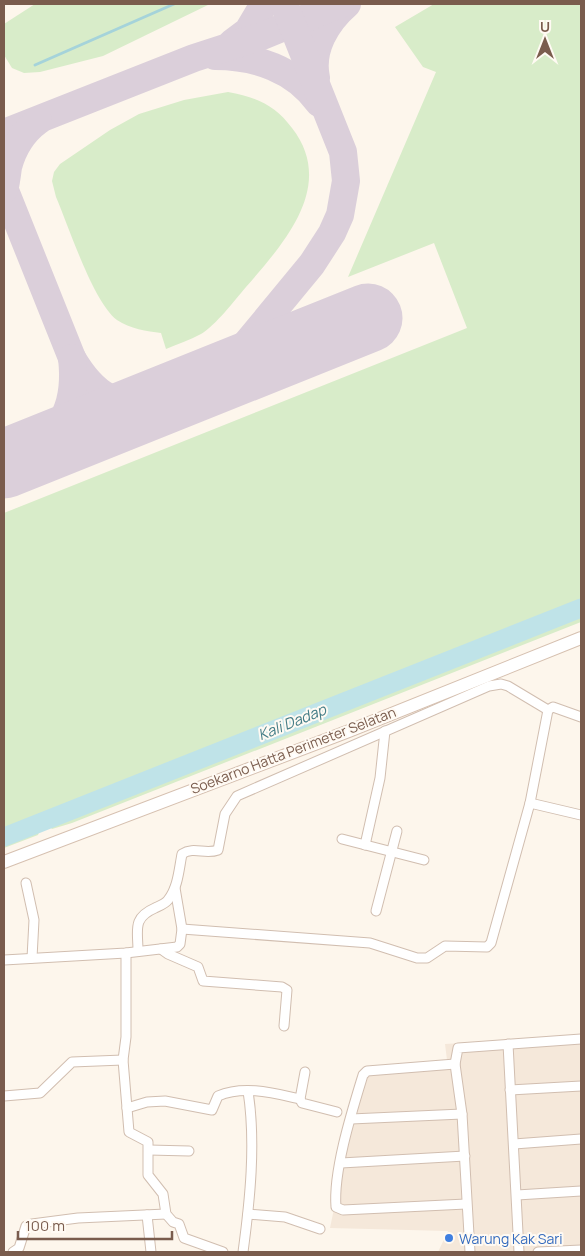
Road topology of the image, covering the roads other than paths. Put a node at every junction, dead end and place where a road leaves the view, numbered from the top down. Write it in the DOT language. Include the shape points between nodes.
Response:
graph roads {
  1 [pos="581,638"];
  2 [pos="548,710"];
  3 [pos="581,717"];
  4 [pos="385,731"];
  5 [pos="530,803"];
  6 [pos="581,815"];
  7 [pos="397,831"];
  8 [pos="342,839"];
  9 [pos="365,845"];
  10 [pos="391,852"];
  11 [pos="424,860"];
  12 [pos="4,862"];
  13 [pos="26,883"];
  14 [pos="175,888"];
  15 [pos="376,911"];
  16 [pos="182,929"];
  17 [pos="161,949"];
  18 [pos="138,951"];
  19 [pos="126,953"];
  20 [pos="32,958"];
  21 [pos="4,960"];
  22 [pos="284,1026"];
  23 [pos="581,1039"];
  24 [pos="508,1044"];
  25 [pos="123,1060"];
  26 [pos="455,1064"];
  27 [pos="305,1072"];
  28 [pos="581,1086"];
  29 [pos="510,1090"];
  30 [pos="248,1091"];
  31 [pos="4,1096"];
  32 [pos="300,1099"];
  33 [pos="127,1108"];
  34 [pos="337,1112"];
  35 [pos="462,1114"];
  36 [pos="351,1118"];
  37 [pos="581,1140"];
  38 [pos="514,1144"];
  39 [pos="149,1150"];
  40 [pos="189,1151"];
  41 [pos="465,1156"];
  42 [pos="341,1164"];
  43 [pos="581,1191"];
  44 [pos="517,1195"];
  45 [pos="466,1204"];
  46 [pos="166,1214"];
  47 [pos="248,1214"];
  48 [pos="147,1215"];
  49 [pos="320,1229"];
  50 [pos="581,1250"];
  51 [pos="13,1252"];
  52 [pos="151,1252"];
  53 [pos="223,1252"];
  54 [pos="243,1252"];
  55 [pos="470,1252"];
  56 [pos="519,1252"];
  57 [pos="538,1252"];
  1 -- 12 [label="main road, Soekarno Hatta Perimeter Selatan" via="349,731"];
  2 -- 3 [label="street" via="553,707"];
  2 -- 4 [label="street" via="501,684 489,686"];
  2 -- 5 [label="street"];
  4 -- 9 [label="street" via="380,778"];
  4 -- 14 [label="street" via="237,796 225,814 218,850 195,850 182,854"];
  5 -- 6 [label="street"];
  5 -- 16 [label="street" via="491,943 487,947 445,946 427,958 417,958 370,943"];
  7 -- 10 [label="street"];
  8 -- 9 [label="street"];
  9 -- 10 [label="street"];
  10 -- 11 [label="street"];
  10 -- 15 [label="street"];
  13 -- 20 [label="street" via="34,920"];
  14 -- 16 [label="street"];
  14 -- 18 [label="street" via="166,902 140,918 137,924"];
  16 -- 17 [label="street" via="180,944"];
  17 -- 18 [label="street"];
  17 -- 22 [label="street" via="198,966 203,981 287,990"];
  18 -- 19 [label="street"];
  19 -- 20 [label="street"];
  19 -- 25 [label="street"];
  20 -- 21 [label="street"];
  23 -- 24 [label="street"];
  24 -- 26 [label="street" via="458,1048"];
  24 -- 29 [label="street"];
  25 -- 31 [label="street" via="72,1062 40,1093"];
  25 -- 33 [label="street"];
  26 -- 35 [label="street"];
  26 -- 36 [label="street" via="367,1071 362,1075"];
  27 -- 32 [label="street"];
  28 -- 29 [label="street"];
  29 -- 38 [label="street"];
  30 -- 32 [label="street" via="258,1090"];
  30 -- 33 [label="street" via="218,1096 212,1110 165,1101"];
  30 -- 47 [label="street" via="251,1146"];
  32 -- 34 [label="street" via="307,1105"];
  33 -- 39 [label="street" via="129,1132 148,1142"];
  35 -- 36 [label="street"];
  35 -- 41 [label="street"];
  36 -- 42 [label="street"];
  37 -- 38 [label="street"];
  38 -- 44 [label="street"];
  39 -- 40 [label="street"];
  39 -- 46 [label="street" via="148,1175 163,1194"];
  41 -- 42 [label="street"];
  41 -- 45 [label="street"];
  42 -- 45 [label="street" via="336,1207 343,1210"];
  43 -- 44 [label="street"];
  44 -- 56 [label="street"];
  45 -- 55 [label="street"];
  46 -- 48 [label="street"];
  46 -- 53 [label="street" via="182,1227 184,1238"];
  47 -- 49 [label="street" via="285,1217"];
  47 -- 54 [label="street"];
  48 -- 51 [label="street" via="32,1224 26,1226 19,1248"];
  48 -- 52 [label="street"];
  50 -- 57 [label="street"];
}
